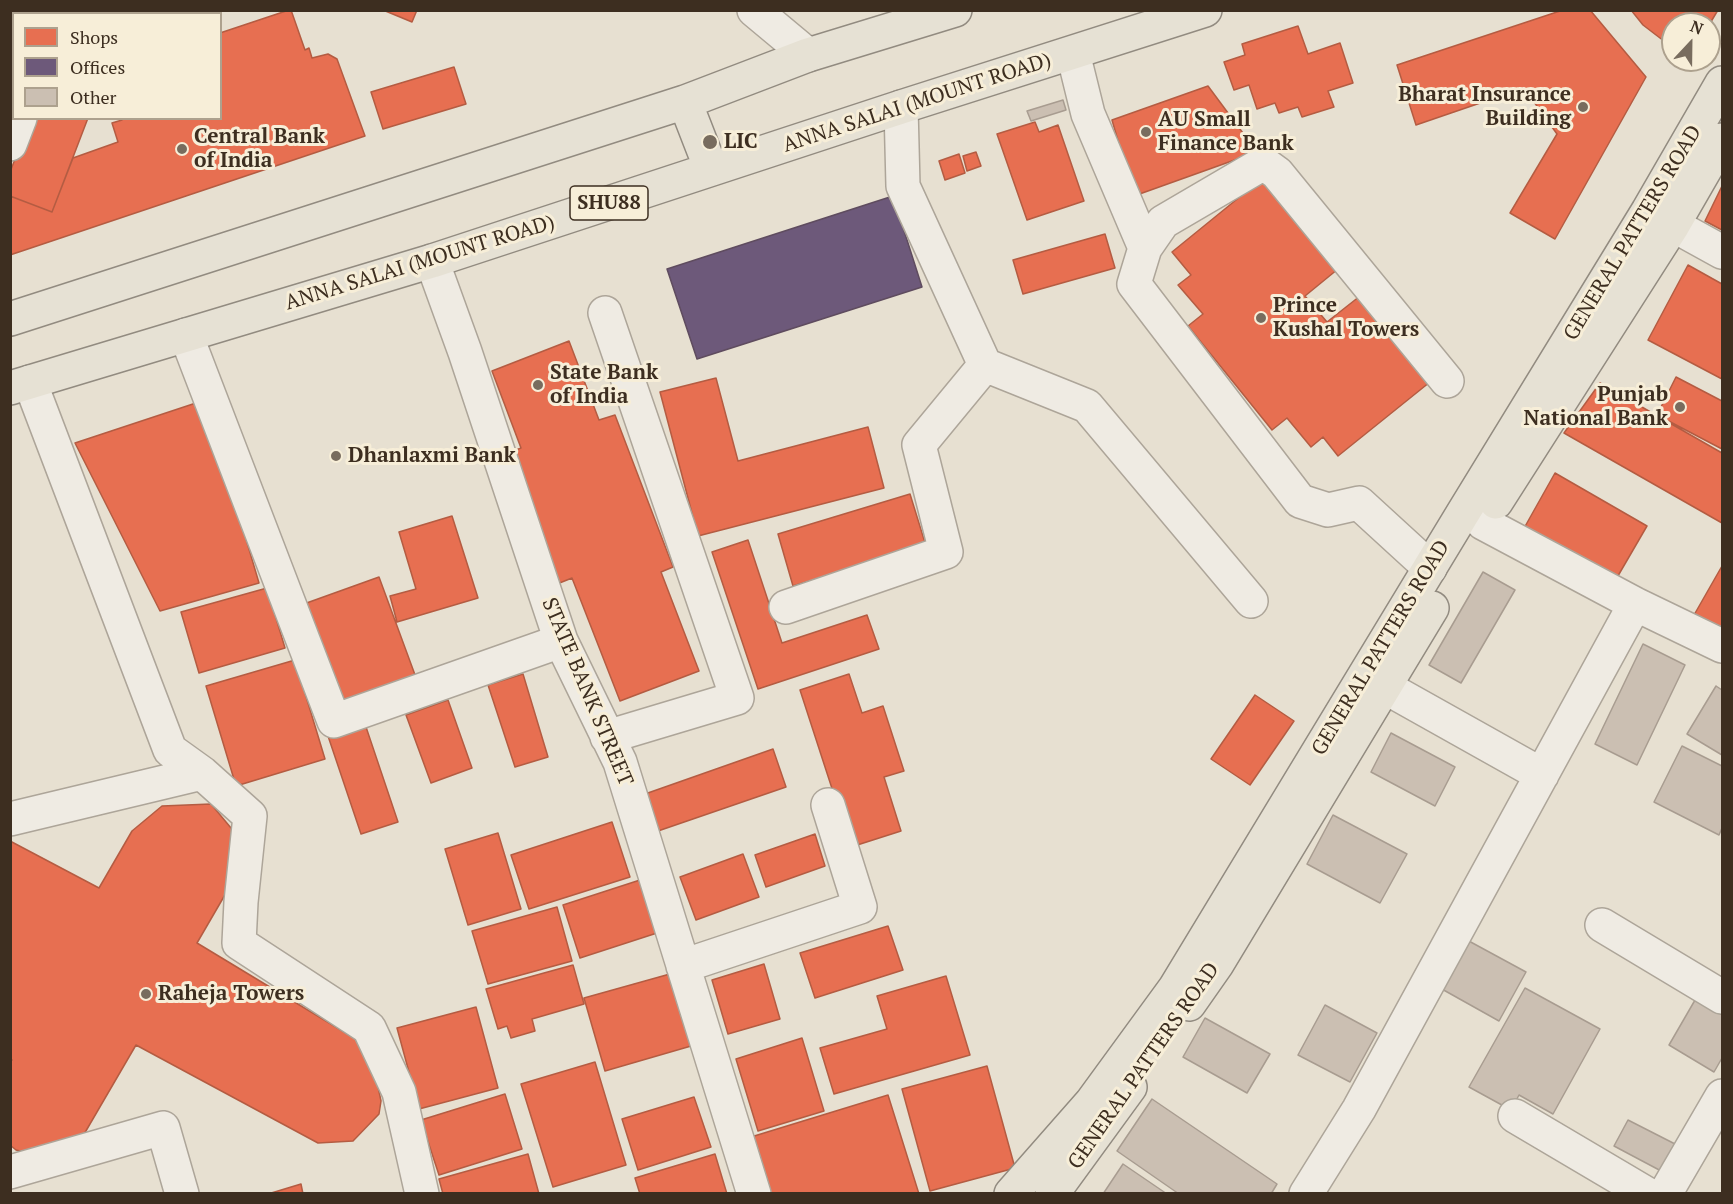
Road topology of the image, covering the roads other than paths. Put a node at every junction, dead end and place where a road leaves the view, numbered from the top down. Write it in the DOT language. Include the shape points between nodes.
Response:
graph roads {
  1 [pos="754,10"];
  2 [pos="955,10"];
  3 [pos="1205,10"];
  4 [pos="1073,53"];
  5 [pos="808,55"];
  6 [pos="1722,83"];
  7 [pos="685,102"];
  8 [pos="901,106"];
  9 [pos="19,120"];
  10 [pos="1722,140"];
  11 [pos="10,144"];
  12 [pos="711,169"];
  13 [pos="1673,225"];
  14 [pos="1145,248"];
  15 [pos="1722,252"];
  16 [pos="432,261"];
  17 [pos="605,313"];
  18 [pos="10,319"];
  19 [pos="186,336"];
  20 [pos="985,365"];
  21 [pos="1447,381"];
  22 [pos="20,385"];
  23 [pos="1483,523"];
  24 [pos="1430,568"];
  25 [pos="1251,601"];
  26 [pos="1635,604"];
  27 [pos="786,607"];
  28 [pos="561,641"];
  29 [pos="1722,646"];
  30 [pos="1385,687"];
  31 [pos="608,737"];
  32 [pos="202,773"];
  33 [pos="1542,775"];
  34 [pos="828,805"];
  35 [pos="10,819"];
  36 [pos="1602,925"];
  37 [pos="683,966"];
  38 [pos="1722,997"];
  39 [pos="1722,1096"];
  40 [pos="1100,1110"];
  41 [pos="1515,1116"];
  42 [pos="10,1172"];
  43 [pos="182,1194"];
  44 [pos="422,1194"];
  45 [pos="754,1194"];
  46 [pos="1011,1194"];
  47 [pos="1052,1194"];
  48 [pos="1306,1194"];
  49 [pos="1647,1194"];
  50 [pos="1665,1194"];
  1 -- 5 [label="street"];
  2 -- 5 [label="main road"];
  3 -- 4 [label="main road, ANNA SALAI (MOUNT ROAD) / SHU88"];
  4 -- 8 [label="main road, ANNA SALAI (MOUNT ROAD) / SHU88"];
  4 -- 14 [label="street" via="1088,114"];
  5 -- 7 [label="main road"];
  6 -- 24 [label="main road, GENERAL PATTERS ROAD"];
  7 -- 12 [label="main road"];
  7 -- 18 [label="main road"];
  8 -- 12 [label="main road, ANNA SALAI (MOUNT ROAD) / SHU88"];
  8 -- 20 [label="street" via="903,186"];
  9 -- 11 [label="street"];
  10 -- 13 [label="main road, GENERAL PATTERS ROAD"];
  12 -- 16 [label="main road, ANNA SALAI (MOUNT ROAD) / SHU88"];
  13 -- 15 [label="street"];
  13 -- 23 [label="main road, GENERAL PATTERS ROAD"];
  14 -- 21 [label="street" via="1162,222 1266,165 1277,173"];
  14 -- 24 [label="street" via="1134,284 1300,501 1328,510 1359,503"];
  16 -- 19 [label="main road, ANNA SALAI (MOUNT ROAD) / SHU88"];
  16 -- 28 [label="street, STATE BANK STREET"];
  17 -- 31 [label="street" via="738,698"];
  19 -- 22 [label="main road, ANNA SALAI (MOUNT ROAD) / SHU88"];
  19 -- 28 [label="street" via="334,722"];
  20 -- 25 [label="street" via="1087,406"];
  20 -- 27 [label="street" via="919,445 946,552"];
  22 -- 32 [label="street" via="170,750"];
  23 -- 26 [label="street"];
  23 -- 30 [label="main road, GENERAL PATTERS ROAD"];
  24 -- 40 [label="main road, GENERAL PATTERS ROAD"];
  26 -- 29 [label="street"];
  26 -- 33 [label="street"];
  28 -- 31 [label="street, STATE BANK STREET"];
  30 -- 33 [label="street"];
  30 -- 40 [label="main road, GENERAL PATTERS ROAD" via="1217,964"];
  31 -- 37 [label="street, STATE BANK STREET" via="620,762"];
  32 -- 35 [label="street"];
  32 -- 44 [label="street" via="250,816 239,943 369,1028 399,1092"];
  33 -- 48 [label="street" via="1359,1109"];
  34 -- 37 [label="street" via="860,907"];
  36 -- 38 [label="street"];
  37 -- 45 [label="street, STATE BANK STREET"];
  39 -- 50 [label="street"];
  40 -- 46 [label="main road, GENERAL PATTERS ROAD"];
  40 -- 47 [label="main road, GENERAL PATTERS ROAD"];
  41 -- 49 [label="street"];
  42 -- 43 [label="street" via="163,1128"];
}
